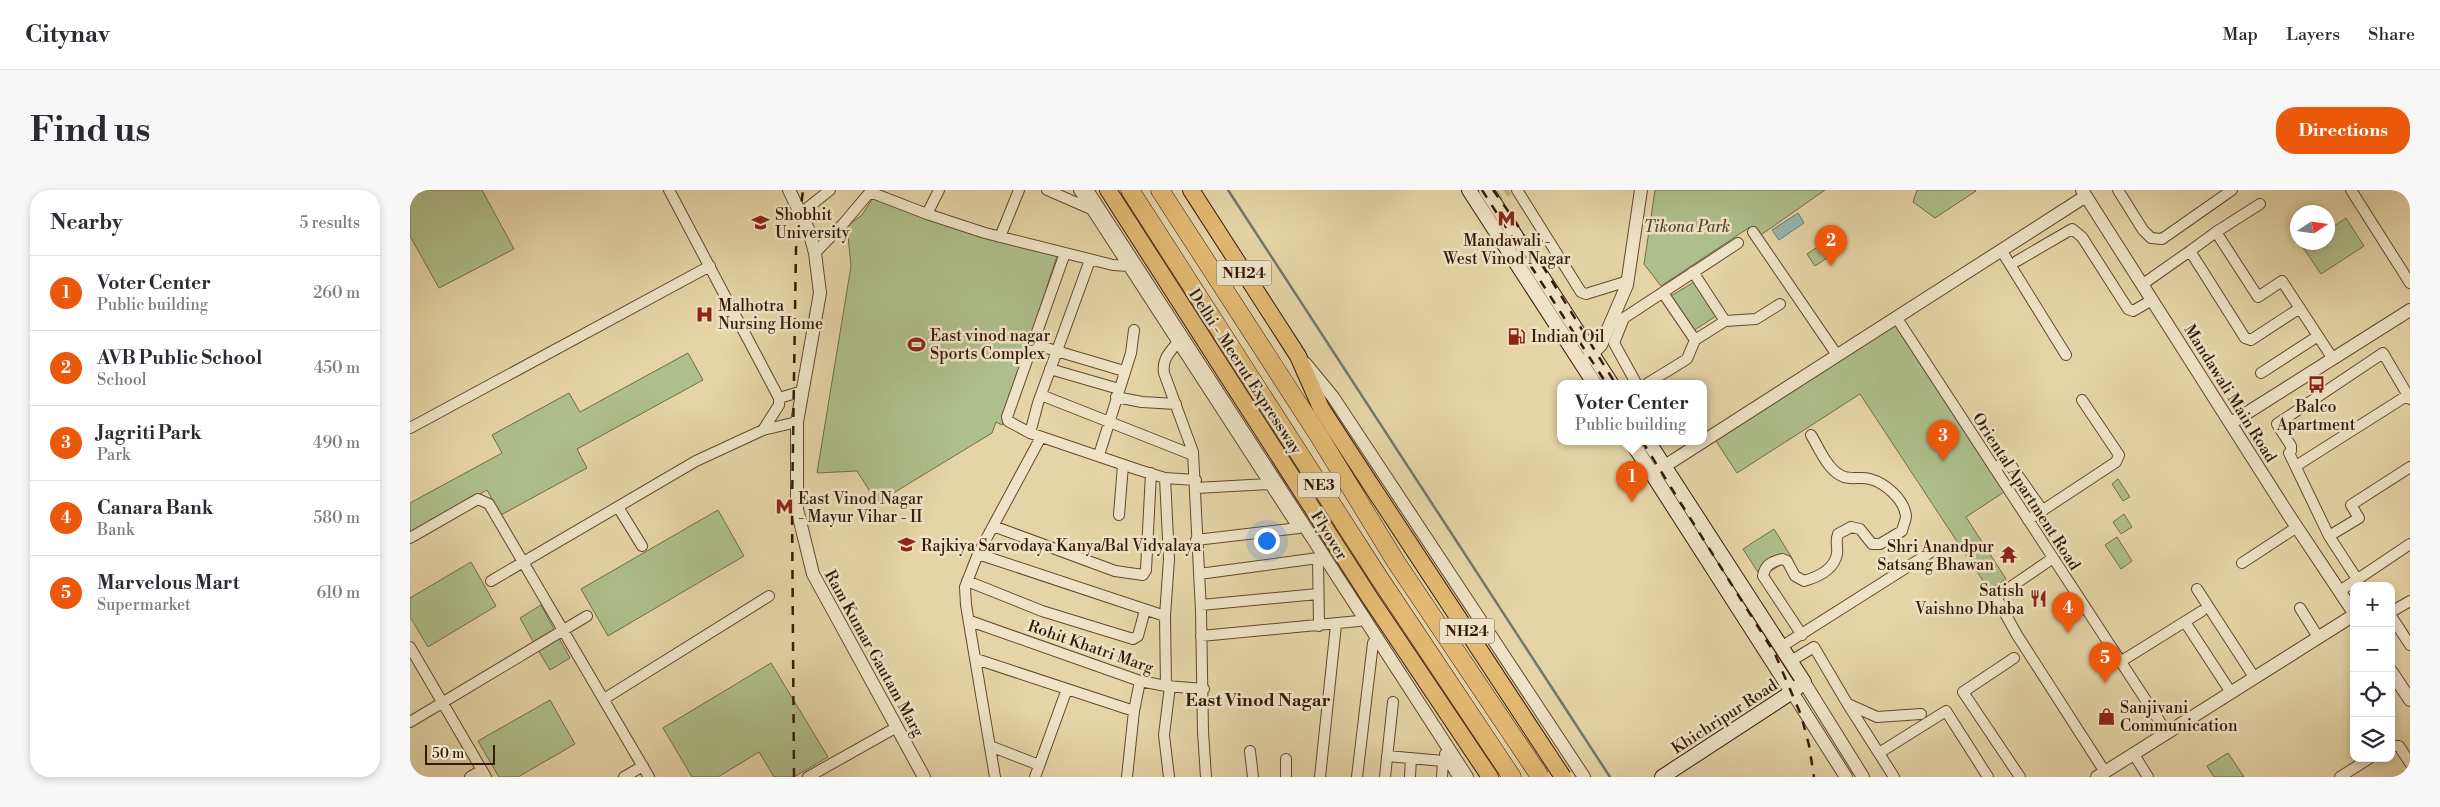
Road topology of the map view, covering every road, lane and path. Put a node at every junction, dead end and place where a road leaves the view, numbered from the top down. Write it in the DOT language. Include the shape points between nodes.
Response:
graph roads {
  1 [pos="669,190"];
  2 [pos="789,190"];
  3 [pos="830,190"];
  4 [pos="939,190"];
  5 [pos="1018,190"];
  6 [pos="1047,190"];
  7 [pos="1079,190"];
  8 [pos="1087,190"];
  9 [pos="1108,190"];
  10 [pos="1130,190"];
  11 [pos="1160,190"];
  12 [pos="1192,190"];
  13 [pos="1469,190"];
  14 [pos="1486,190"];
  15 [pos="1517,190"];
  16 [pos="1641,190"];
  17 [pos="2118,190"];
  18 [pos="2232,190"];
  19 [pos="2351,190"];
  20 [pos="870,191"];
  21 [pos="2084,193"];
  22 [pos="889,194"];
  23 [pos="2260,204"];
  24 [pos="1092,210"];
  25 [pos="801,213"];
  26 [pos="928,214"];
  27 [pos="1753,232"];
  28 [pos="2216,232"];
  29 [pos="1000,237"];
  30 [pos="1517,238"];
  31 [pos="1738,243"];
  32 [pos="1505,247"];
  33 [pos="2000,250"];
  34 [pos="2190,251"];
  35 [pos="815,253"];
  36 [pos="1065,253"];
  37 [pos="1090,260"];
  38 [pos="2018,261"];
  39 [pos="710,266"];
  40 [pos="1129,266"];
  41 [pos="1693,272"];
  42 [pos="1628,281"];
  43 [pos="2410,283"];
  44 [pos="2142,284"];
  45 [pos="1663,293"];
  46 [pos="2152,300"];
  47 [pos="1780,304"];
  48 [pos="2300,308"];
  49 [pos="2410,310"];
  50 [pos="1896,317"];
  51 [pos="1725,321"];
  52 [pos="1134,330"];
  53 [pos="2318,336"];
  54 [pos="1694,340"];
  55 [pos="1178,342"];
  56 [pos="1033,344"];
  57 [pos="1056,352"];
  58 [pos="1837,355"];
  59 [pos="2066,355"];
  60 [pos="1298,356"];
  61 [pos="2333,359"];
  62 [pos="1587,360"];
  63 [pos="1050,369"];
  64 [pos="1124,371"];
  65 [pos="2261,373"];
  66 [pos="1593,380"];
  67 [pos="1608,380"];
  68 [pos="1634,380"];
  69 [pos="1653,380"];
  70 [pos="802,391"];
  71 [pos="1118,393"];
  72 [pos="1041,395"];
  73 [pos="2409,397"];
  74 [pos="779,398"];
  75 [pos="2082,400"];
  76 [pos="1176,404"];
  77 [pos="1110,421"];
  78 [pos="797,422"];
  79 [pos="2230,423"];
  80 [pos="410,428"];
  81 [pos="763,430"];
  82 [pos="1030,433"];
  83 [pos="1811,435"];
  84 [pos="1041,437"];
  85 [pos="1707,439"];
  86 [pos="1635,445"];
  87 [pos="1649,445"];
  88 [pos="1697,445"];
  89 [pos="1193,455"];
  90 [pos="1098,456"];
  91 [pos="1123,465"];
  92 [pos="2296,466"];
  93 [pos="2410,467"];
  94 [pos="1994,468"];
  95 [pos="1658,470"];
  96 [pos="1151,473"];
  97 [pos="1165,478"];
  98 [pos="1196,484"];
  99 [pos="1269,484"];
  100 [pos="618,507"];
  101 [pos="2042,511"];
  102 [pos="1119,515"];
  103 [pos="2028,520"];
  104 [pos="993,526"];
  105 [pos="2297,527"];
  106 [pos="1299,528"];
  107 [pos="2329,536"];
  108 [pos="410,538"];
  109 [pos="1196,540"];
  110 [pos="2410,544"];
  111 [pos="642,546"];
  112 [pos="1932,552"];
  113 [pos="978,554"];
  114 [pos="1318,558"];
  115 [pos="2053,558"];
  116 [pos="524,562"];
  117 [pos="2242,563"];
  118 [pos="1199,574"];
  119 [pos="2357,579"];
  120 [pos="491,581"];
  121 [pos="967,581"];
  122 [pos="2197,589"];
  123 [pos="2340,591"];
  124 [pos="1318,594"];
  125 [pos="769,596"];
  126 [pos="2410,601"];
  127 [pos="1201,605"];
  128 [pos="2350,607"];
  129 [pos="2300,608"];
  130 [pos="1145,610"];
  131 [pos="2202,611"];
  132 [pos="2395,611"];
  133 [pos="587,616"];
  134 [pos="1165,616"];
  135 [pos="2350,617"];
  136 [pos="970,621"];
  137 [pos="1360,621"];
  138 [pos="2395,621"];
  139 [pos="2185,622"];
  140 [pos="1336,625"];
  141 [pos="1319,626"];
  142 [pos="563,630"];
  143 [pos="1802,635"];
  144 [pos="1201,636"];
  145 [pos="2318,637"];
  146 [pos="1373,643"];
  147 [pos="2410,646"];
  148 [pos="1781,647"];
  149 [pos="410,648"];
  150 [pos="2014,658"];
  151 [pos="976,659"];
  152 [pos="1791,661"];
  153 [pos="2120,662"];
  154 [pos="2392,672"];
  155 [pos="2254,677"];
  156 [pos="1140,681"];
  157 [pos="1804,682"];
  158 [pos="1168,686"];
  159 [pos="1067,689"];
  160 [pos="1204,689"];
  161 [pos="2230,691"];
  162 [pos="1792,692"];
  163 [pos="604,699"];
  164 [pos="2410,700"];
  165 [pos="442,702"];
  166 [pos="1393,702"];
  167 [pos="1847,703"];
  168 [pos="1134,711"];
  169 [pos="1921,714"];
  170 [pos="410,722"];
  171 [pos="897,726"];
  172 [pos="2166,731"];
  173 [pos="990,746"];
  174 [pos="2395,746"];
  175 [pos="1250,751"];
  176 [pos="1568,752"];
  177 [pos="2133,752"];
  178 [pos="1879,754"];
  179 [pos="1387,756"];
  180 [pos="1412,758"];
  181 [pos="1286,759"];
  182 [pos="1447,762"];
  183 [pos="2364,762"];
  184 [pos="2410,763"];
  185 [pos="1039,765"];
  186 [pos="643,766"];
  187 [pos="484,773"];
  188 [pos="2101,774"];
  189 [pos="1539,775"];
  190 [pos="470,777"];
  191 [pos="624,777"];
  192 [pos="649,777"];
  193 [pos="808,777"];
  194 [pos="924,777"];
  195 [pos="996,777"];
  196 [pos="1035,777"];
  197 [pos="1127,777"];
  198 [pos="1168,777"];
  199 [pos="1206,777"];
  200 [pos="1253,777"];
  201 [pos="1286,777"];
  202 [pos="1320,777"];
  203 [pos="1357,777"];
  204 [pos="1384,777"];
  205 [pos="1410,777"];
  206 [pos="1442,777"];
  207 [pos="1458,777"];
  208 [pos="1467,777"];
  209 [pos="1490,777"];
  210 [pos="1512,777"];
  211 [pos="1563,777"];
  212 [pos="1584,777"];
  213 [pos="1662,777"];
  214 [pos="1846,777"];
  215 [pos="1862,777"];
  216 [pos="1894,777"];
  217 [pos="1988,777"];
  218 [pos="2020,777"];
  219 [pos="2148,777"];
  220 [pos="2340,777"];
  1 -- 39 [label="street"];
  2 -- 25 [label="street, Ram Kumar Gautam Marg"];
  3 -- 25 [label="street"];
  4 -- 26 [label="street"];
  5 -- 29 [label="street"];
  6 -- 24 [label="street"];
  7 -- 24 [label="street"];
  8 -- 208 [label="street"];
  9 -- 209 [label="highway, Flyover" via="1370,598"];
  10 -- 210 [label="highway, Delhi - Meerut Expressway / NE3" via="1378,576"];
  11 -- 189 [label="highway, Delhi - Meerut Expressway / NE3" via="1396,562"];
  12 -- 60 [label="highway, NH24"];
  13 -- 32 [label="main road"];
  14 -- 30 [label="main road"];
  15 -- 42 [label="street" via="1581,292 1586,294"];
  16 -- 42 [label="street"];
  17 -- 18 [label="street" via="2143,230 2152,238 2162,239"];
  19 -- 43 [label="street"];
  20 -- 22 [label="street"];
  20 -- 35 [label="street"];
  21 -- 33 [label="street"];
  21 -- 44 [label="street, Mandawali Main Road"];
  22 -- 26 [label="street"];
  23 -- 28 [label="street"];
  24 -- 40 [label="street"];
  25 -- 35 [label="street, Ram Kumar Gautam Marg"];
  26 -- 29 [label="street"];
  27 -- 58 [label="street"];
  28 -- 34 [label="street"];
  28 -- 48 [label="street" via="2258,297 2282,281"];
  29 -- 36 [label="street"];
  30 -- 32 [label="main road"];
  30 -- 62 [label="main road"];
  31 -- 41 [label="street"];
  32 -- 62 [label="main road"];
  33 -- 50 [label="street"];
  33 -- 59 [label="street"];
  34 -- 44 [label="street"];
  34 -- 48 [label="street" via="2245,338 2250,340"];
  35 -- 70 [label="street, Ram Kumar Gautam Marg" via="820,294"];
  36 -- 37 [label="street"];
  36 -- 56 [label="street"];
  37 -- 40 [label="street"];
  37 -- 57 [label="street"];
  38 -- 46 [label="street" via="2072,229 2082,237 2128,309 2133,311"];
  39 -- 74 [label="street"];
  39 -- 80 [label="street"];
  40 -- 55 [label="street"];
  41 -- 45 [label="street"];
  41 -- 51 [label="street"];
  42 -- 62 [label="street" via="1601,345"];
  44 -- 46 [label="street, Mandawali Main Road"];
  45 -- 54 [label="street"];
  45 -- 68 [label="street" via="1624,318 1614,343"];
  46 -- 79 [label="street, Mandawali Main Road"];
  47 -- 51 [label="street" via="1756,319"];
  48 -- 53 [label="street"];
  49 -- 61 [label="street"];
  50 -- 58 [label="street"];
  50 -- 94 [label="street, Oriental Apartment Road"];
  51 -- 54 [label="street"];
  52 -- 64 [label="street" via="1131,353"];
  53 -- 61 [label="street"];
  53 -- 65 [label="street"];
  54 -- 69 [label="street" via="1686,358"];
  55 -- 76 [label="street" via="1163,365"];
  55 -- 99 [label="street"];
  56 -- 57 [label="street"];
  56 -- 82 [label="street" via="1007,417 1011,424"];
  57 -- 63 [label="street"];
  57 -- 64 [label="street"];
  58 -- 85 [label="street"];
  60 -- 176 [label="street" via="1333,397"];
  60 -- 211 [label="highway, NH24, bridge" via="1321,408"];
  61 -- 79 [label="street"];
  62 -- 66 [label="main road"];
  62 -- 67 [label="main road"];
  63 -- 71 [label="street"];
  63 -- 72 [label="street"];
  64 -- 71 [label="street"];
  70 -- 74 [label="street"];
  70 -- 78 [label="street, Ram Kumar Gautam Marg"];
  71 -- 76 [label="street" via="1142,402"];
  71 -- 77 [label="street"];
  72 -- 77 [label="street"];
  72 -- 82 [label="street"];
  73 -- 92 [label="street"];
  73 -- 92 [label="street" via="2383,352 2277,424 2291,446 2288,453"];
  74 -- 81 [label="street" via="779,404"];
  75 -- 101 [label="street" via="2119,455 2116,462"];
  76 -- 89 [label="street"];
  77 -- 89 [label="street"];
  77 -- 90 [label="street"];
  78 -- 81 [label="street"];
  78 -- 171 [label="street, Ram Kumar Gautam Marg" via="797,509 813,574"];
  79 -- 105 [label="street, Mandawali Main Road"];
  81 -- 100 [label="street" via="703,457"];
  82 -- 84 [label="street"];
  83 -- 143 [label="street" via="1833,470 1848,478 1868,478 1879,482 1902,505 1906,517 1902,530 1880,544 1872,544 1860,529 1851,527 1838,534 1837,553 1831,566 1818,577 1804,581 1795,576 1787,561 1782,559 1764,569 1763,576"];
  84 -- 90 [label="street"];
  84 -- 104 [label="street"];
  86 -- 95 [label="main road"];
  87 -- 95 [label="main road"];
  88 -- 95 [label="street"];
  89 -- 98 [label="street"];
  90 -- 91 [label="street"];
  91 -- 96 [label="street"];
  91 -- 102 [label="street"];
  92 -- 107 [label="street"];
  93 -- 107 [label="street" via="2351,505 2359,518"];
  94 -- 101 [label="street" via="2004,463 2012,467"];
  94 -- 103 [label="street, Oriental Apartment Road"];
  95 -- 148 [label="main road"];
  95 -- 162 [label="main road"];
  96 -- 97 [label="street"];
  96 -- 104 [label="street" via="1146,570 1143,575 1114,571"];
  97 -- 98 [label="street"];
  97 -- 134 [label="street" via="1169,559"];
  98 -- 99 [label="street"];
  98 -- 109 [label="street"];
  99 -- 106 [label="street"];
  100 -- 111 [label="street"];
  100 -- 116 [label="street"];
  101 -- 103 [label="street"];
  103 -- 115 [label="street, Oriental Apartment Road"];
  104 -- 113 [label="street"];
  105 -- 117 [label="street"];
  105 -- 123 [label="street, Mandawali Main Road"];
  106 -- 109 [label="street"];
  106 -- 114 [label="street"];
  107 -- 119 [label="street"];
  108 -- 116 [label="street" via="478,499 484,500"];
  109 -- 118 [label="street"];
  110 -- 119 [label="street"];
  112 -- 143 [label="street"];
  113 -- 121 [label="street"];
  113 -- 130 [label="street"];
  114 -- 118 [label="street"];
  114 -- 124 [label="street"];
  114 -- 137 [label="street"];
  115 -- 153 [label="street, Oriental Apartment Road"];
  115 -- 188 [label="street" via="1996,597"];
  116 -- 120 [label="street"];
  116 -- 142 [label="street"];
  118 -- 127 [label="street"];
  119 -- 123 [label="street"];
  121 -- 130 [label="street" via="1042,610 1133,639 1138,636"];
  121 -- 136 [label="street" via="965,594"];
  122 -- 155 [label="street"];
  123 -- 128 [label="street, Mandawali Main Road"];
  124 -- 127 [label="street"];
  124 -- 141 [label="street"];
  125 -- 163 [label="street"];
  126 -- 132 [label="street"];
  127 -- 144 [label="street"];
  129 -- 145 [label="street"];
  130 -- 134 [label="street"];
  131 -- 139 [label="street"];
  133 -- 142 [label="street"];
  134 -- 158 [label="street"];
  135 -- 145 [label="street"];
  136 -- 151 [label="street"];
  136 -- 156 [label="street, Rohit Khatri Marg"];
  137 -- 140 [label="street"];
  137 -- 146 [label="street"];
  138 -- 147 [label="street"];
  139 -- 153 [label="street"];
  139 -- 161 [label="street"];
  140 -- 141 [label="street"];
  140 -- 202 [label="street"];
  141 -- 144 [label="street"];
  142 -- 163 [label="street"];
  142 -- 165 [label="street"];
  143 -- 148 [label="street"];
  144 -- 160 [label="street"];
  145 -- 155 [label="street"];
  146 -- 182 [label="street"];
  146 -- 203 [label="street"];
  148 -- 152 [label="main road"];
  149 -- 165 [label="street"];
  150 -- 218 [label="street" via="1962,692"];
  151 -- 159 [label="street"];
  151 -- 173 [label="street"];
  152 -- 157 [label="main road"];
  152 -- 167 [label="street" via="1814,647"];
  153 -- 172 [label="street, Oriental Apartment Road"];
  154 -- 164 [label="street"];
  155 -- 161 [label="street"];
  156 -- 158 [label="street, Rohit Khatri Marg"];
  156 -- 168 [label="street"];
  157 -- 162 [label="main road, Khichripur Road"];
  157 -- 215 [label="street"];
  158 -- 160 [label="street, Rohit Khatri Marg"];
  158 -- 198 [label="street" via="1164,735"];
  159 -- 168 [label="street"];
  159 -- 185 [label="street"];
  160 -- 199 [label="street"];
  161 -- 172 [label="street"];
  162 -- 213 [label="main road, Khichripur Road"];
  162 -- 214 [label="street"];
  163 -- 186 [label="street"];
  165 -- 170 [label="street"];
  165 -- 187 [label="street"];
  166 -- 179 [label="street"];
  167 -- 169 [label="street" via="1877,717"];
  167 -- 178 [label="street"];
  168 -- 197 [label="street"];
  171 -- 193 [label="street"];
  171 -- 194 [label="street, Ram Kumar Gautam Marg"];
  172 -- 177 [label="street"];
  173 -- 185 [label="street"];
  173 -- 195 [label="street"];
  174 -- 184 [label="street" via="2399,746"];
  175 -- 200 [label="street"];
  176 -- 189 [label="street" via="1561,764"];
  176 -- 212 [label="street"];
  177 -- 188 [label="street"];
  177 -- 219 [label="street"];
  178 -- 216 [label="street"];
  178 -- 217 [label="street" via="1946,710"];
  179 -- 180 [label="street"];
  179 -- 204 [label="street"];
  180 -- 182 [label="street"];
  180 -- 205 [label="street"];
  181 -- 201 [label="street"];
  182 -- 206 [label="street"];
  182 -- 207 [label="street"];
  183 -- 220 [label="street"];
  185 -- 196 [label="street"];
  186 -- 191 [label="street"];
  186 -- 192 [label="street"];
  187 -- 190 [label="street"];
}
